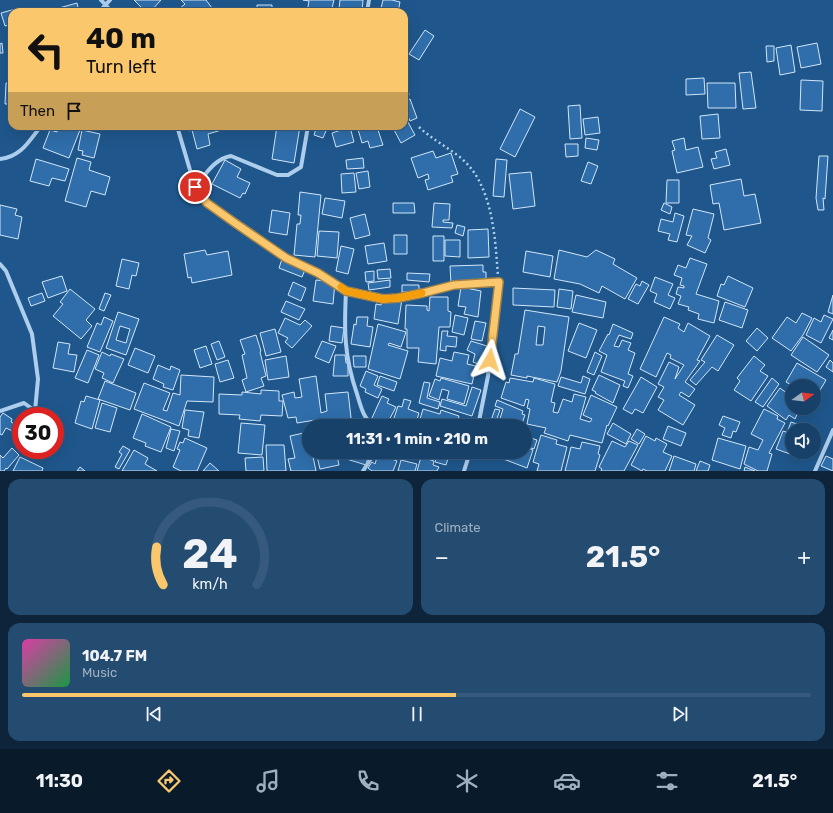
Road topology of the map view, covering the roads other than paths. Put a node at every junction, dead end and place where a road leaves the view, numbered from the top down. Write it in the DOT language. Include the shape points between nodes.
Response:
graph roads {
  1 [pos="101,0"];
  2 [pos="110,0"];
  3 [pos="105,4"];
  4 [pos="102,8"];
  5 [pos="108,8"];
  6 [pos="38,130"];
  7 [pos="177,130"];
  8 [pos="307,130"];
  9 [pos="0,159"];
  10 [pos="195,187"];
  11 [pos="0,264"];
  12 [pos="346,291"];
  13 [pos="0,411"];
  14 [pos="366,419"];
  15 [pos="479,419"];
  16 [pos="833,430"];
  17 [pos="371,459"];
  18 [pos="468,459"];
  19 [pos="363,471"];
  20 [pos="464,471"];
  21 [pos="815,471"];
  1 -- 3 [label="street"];
  2 -- 3 [label="street"];
  3 -- 4 [label="street"];
  3 -- 5 [label="street"];
  6 -- 9 [label="street" via="20,151 13,156"];
  7 -- 10 [label="street"];
  8 -- 10 [label="street" via="301,167 288,175 276,175 231,156 217,161"];
  10 -- 12 [label="street" via="207,203 235,223 286,258 318,273"];
  11 -- 13 [label="street" via="6,271 32,334 38,379 35,411 24,403"];
  12 -- 14 [label="street" via="346,351 351,376"];
  12 -- 15 [label="street" via="383,299 454,285 499,282 488,376"];
  16 -- 21 [label="street"];
  17 -- 19 [label="street"];
  18 -- 20 [label="street"];
}
